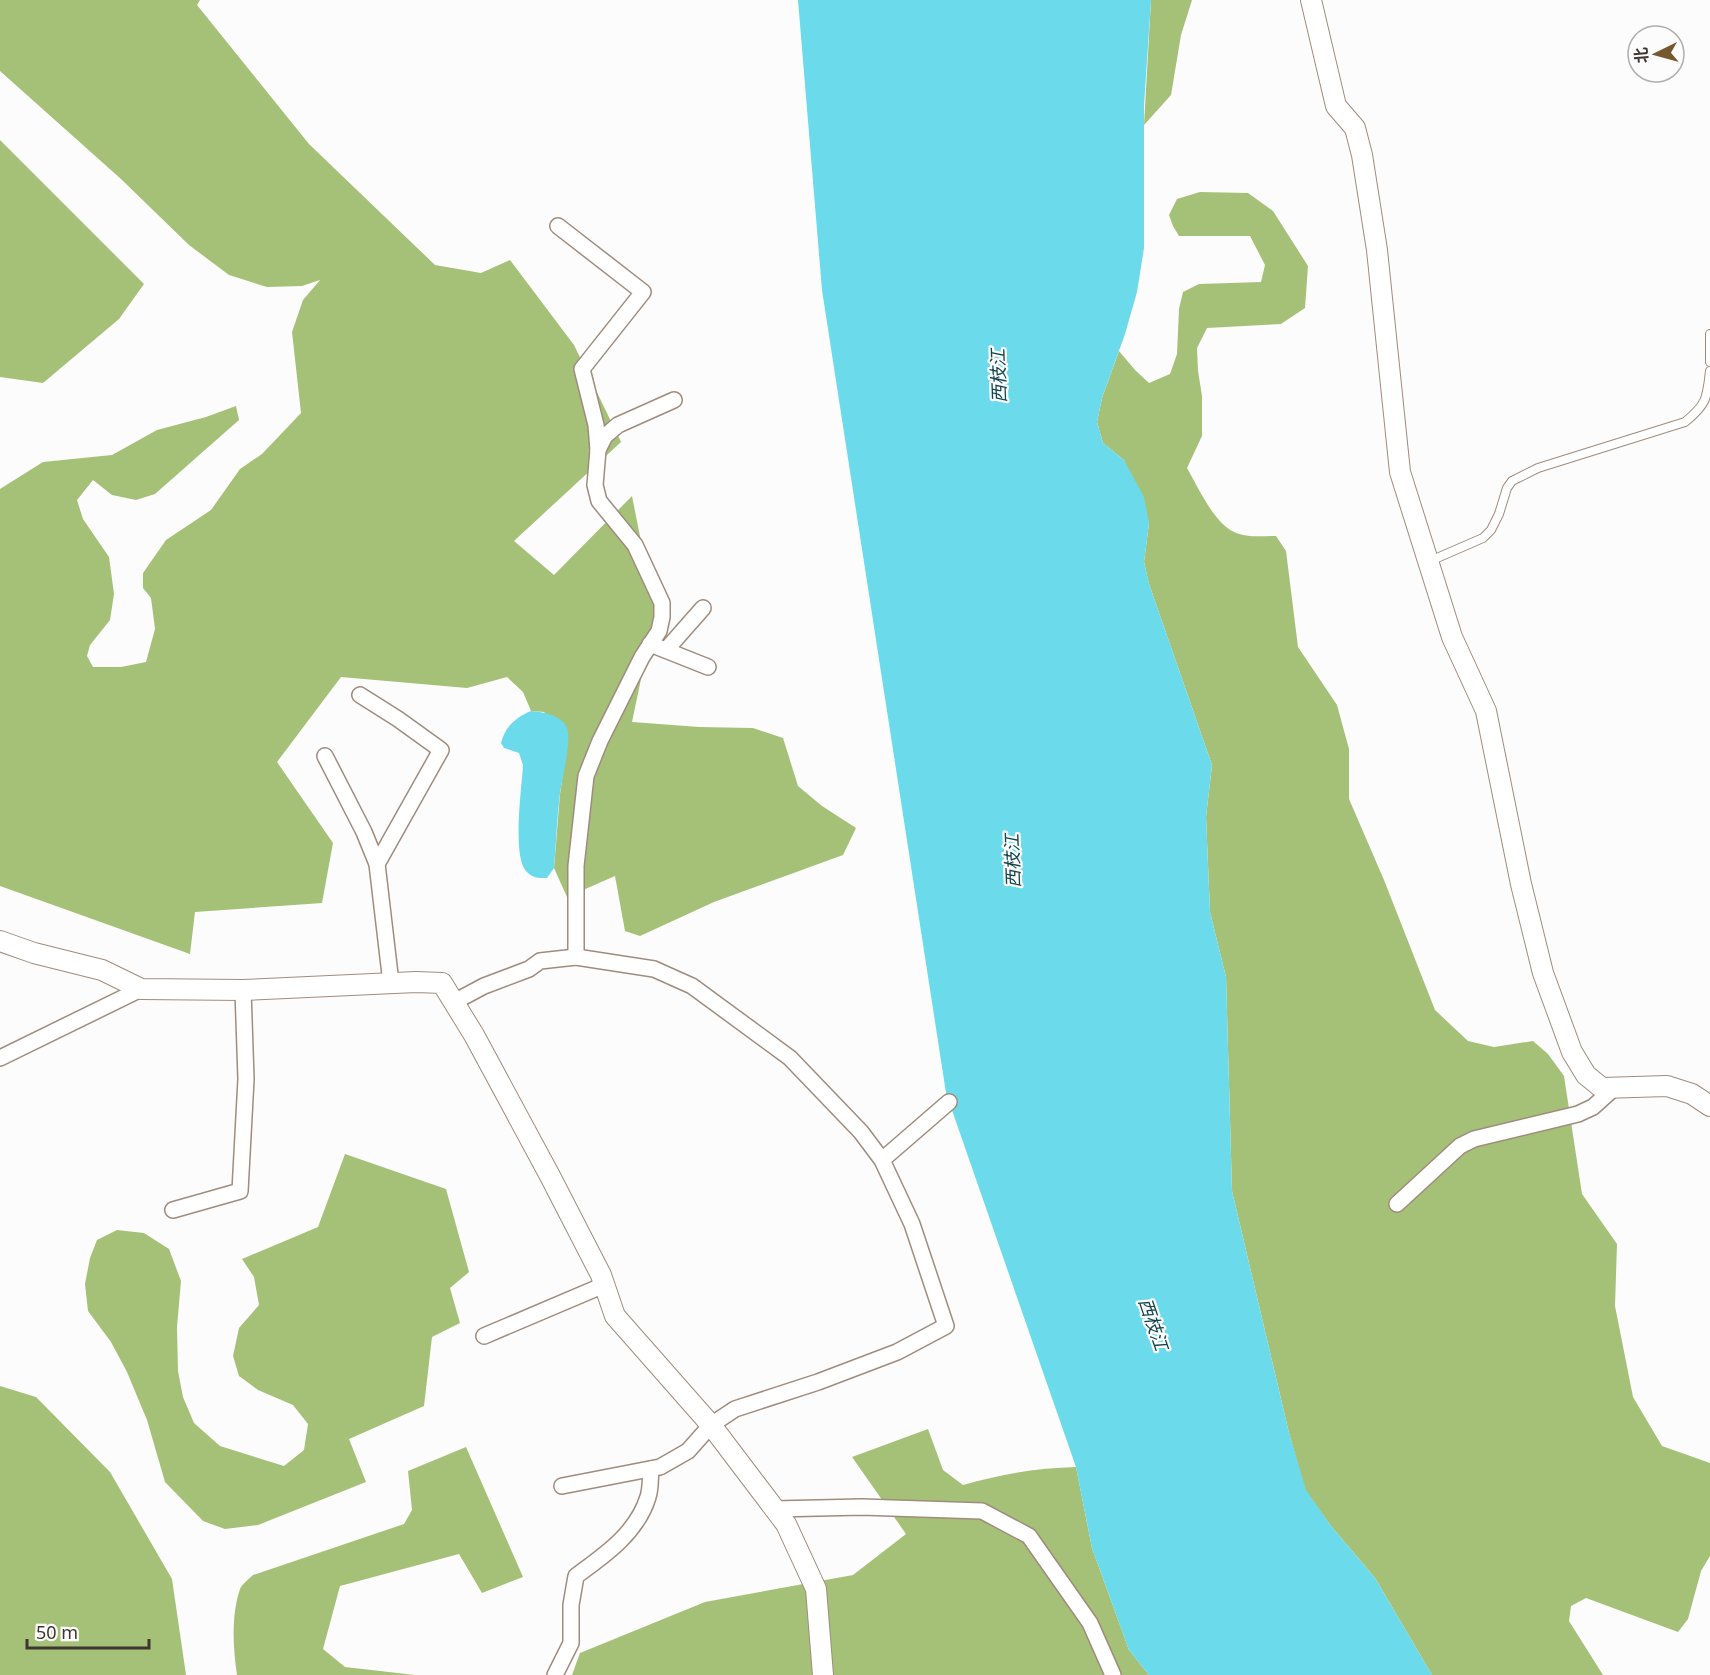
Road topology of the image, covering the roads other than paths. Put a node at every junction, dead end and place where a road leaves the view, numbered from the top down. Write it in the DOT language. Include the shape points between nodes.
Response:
graph roads {
  1 [pos="1311,0"];
  2 [pos="558,226"];
  3 [pos="1710,333"];
  4 [pos="1710,362"];
  5 [pos="1710,371"];
  6 [pos="674,400"];
  7 [pos="598,450"];
  8 [pos="1428,562"];
  9 [pos="703,608"];
  10 [pos="650,644"];
  11 [pos="666,650"];
  12 [pos="708,667"];
  13 [pos="360,696"];
  14 [pos="325,756"];
  15 [pos="377,864"];
  16 [pos="0,941"];
  17 [pos="576,957"];
  18 [pos="391,983"];
  19 [pos="141,989"];
  20 [pos="243,990"];
  21 [pos="454,1002"];
  22 [pos="0,1058"];
  23 [pos="1613,1089"];
  24 [pos="949,1102"];
  25 [pos="1710,1106"];
  26 [pos="882,1160"];
  27 [pos="1397,1204"];
  28 [pos="173,1210"];
  29 [pos="604,1285"];
  30 [pos="484,1336"];
  31 [pos="711,1425"];
  32 [pos="651,1469"];
  33 [pos="562,1485"];
  34 [pos="774,1509"];
  35 [pos="555,1675"];
  36 [pos="824,1675"];
  37 [pos="1113,1675"];
  1 -- 8 [label="street" via="1336,106 1355,128 1362,155 1377,250 1400,472"];
  2 -- 7 [label="street" via="643,292 582,369"];
  3 -- 4 [label="lane"];
  5 -- 8 [label="lane" via="1708,396 1698,412 1685,422 1538,468 1512,481 1491,530 1483,538"];
  6 -- 7 [label="street" via="618,425 605,436"];
  7 -- 10 [label="street" via="598,501 635,545 662,603 659,631"];
  8 -- 23 [label="street" via="1452,637 1486,711 1521,884 1544,973 1572,1052 1586,1075 1602,1088"];
  9 -- 11 [label="street"];
  10 -- 11 [label="street"];
  10 -- 17 [label="street" via="586,776 576,866"];
  11 -- 12 [label="street"];
  13 -- 15 [label="street" via="441,750"];
  14 -- 15 [label="street"];
  15 -- 18 [label="street"];
  16 -- 19 [label="street" via="102,970"];
  17 -- 21 [label="street" via="540,961"];
  17 -- 26 [label="street" via="654,969 692,986 790,1058 861,1132"];
  18 -- 20 [label="street"];
  18 -- 21 [label="street" via="442,983"];
  19 -- 20 [label="street"];
  19 -- 22 [label="street"];
  20 -- 28 [label="street" via="246,1079 240,1191"];
  21 -- 29 [label="street" via="550,1176"];
  23 -- 25 [label="street" via="1667,1086 1692,1094"];
  23 -- 27 [label="street" via="1593,1107 1578,1114 1474,1138 1460,1146"];
  24 -- 26 [label="street"];
  26 -- 31 [label="street" via="912,1224 946,1326 897,1352 735,1409"];
  29 -- 30 [label="street"];
  29 -- 31 [label="street" via="615,1316"];
  31 -- 32 [label="street" via="688,1451"];
  31 -- 34 [label="street"];
  32 -- 33 [label="street"];
  32 -- 35 [label="street" via="648,1497 634,1524 612,1550 576,1575 571,1643"];
  34 -- 36 [label="street" via="786,1524 816,1589"];
  34 -- 37 [label="street" via="982,1511 1029,1536 1090,1623"];
}
